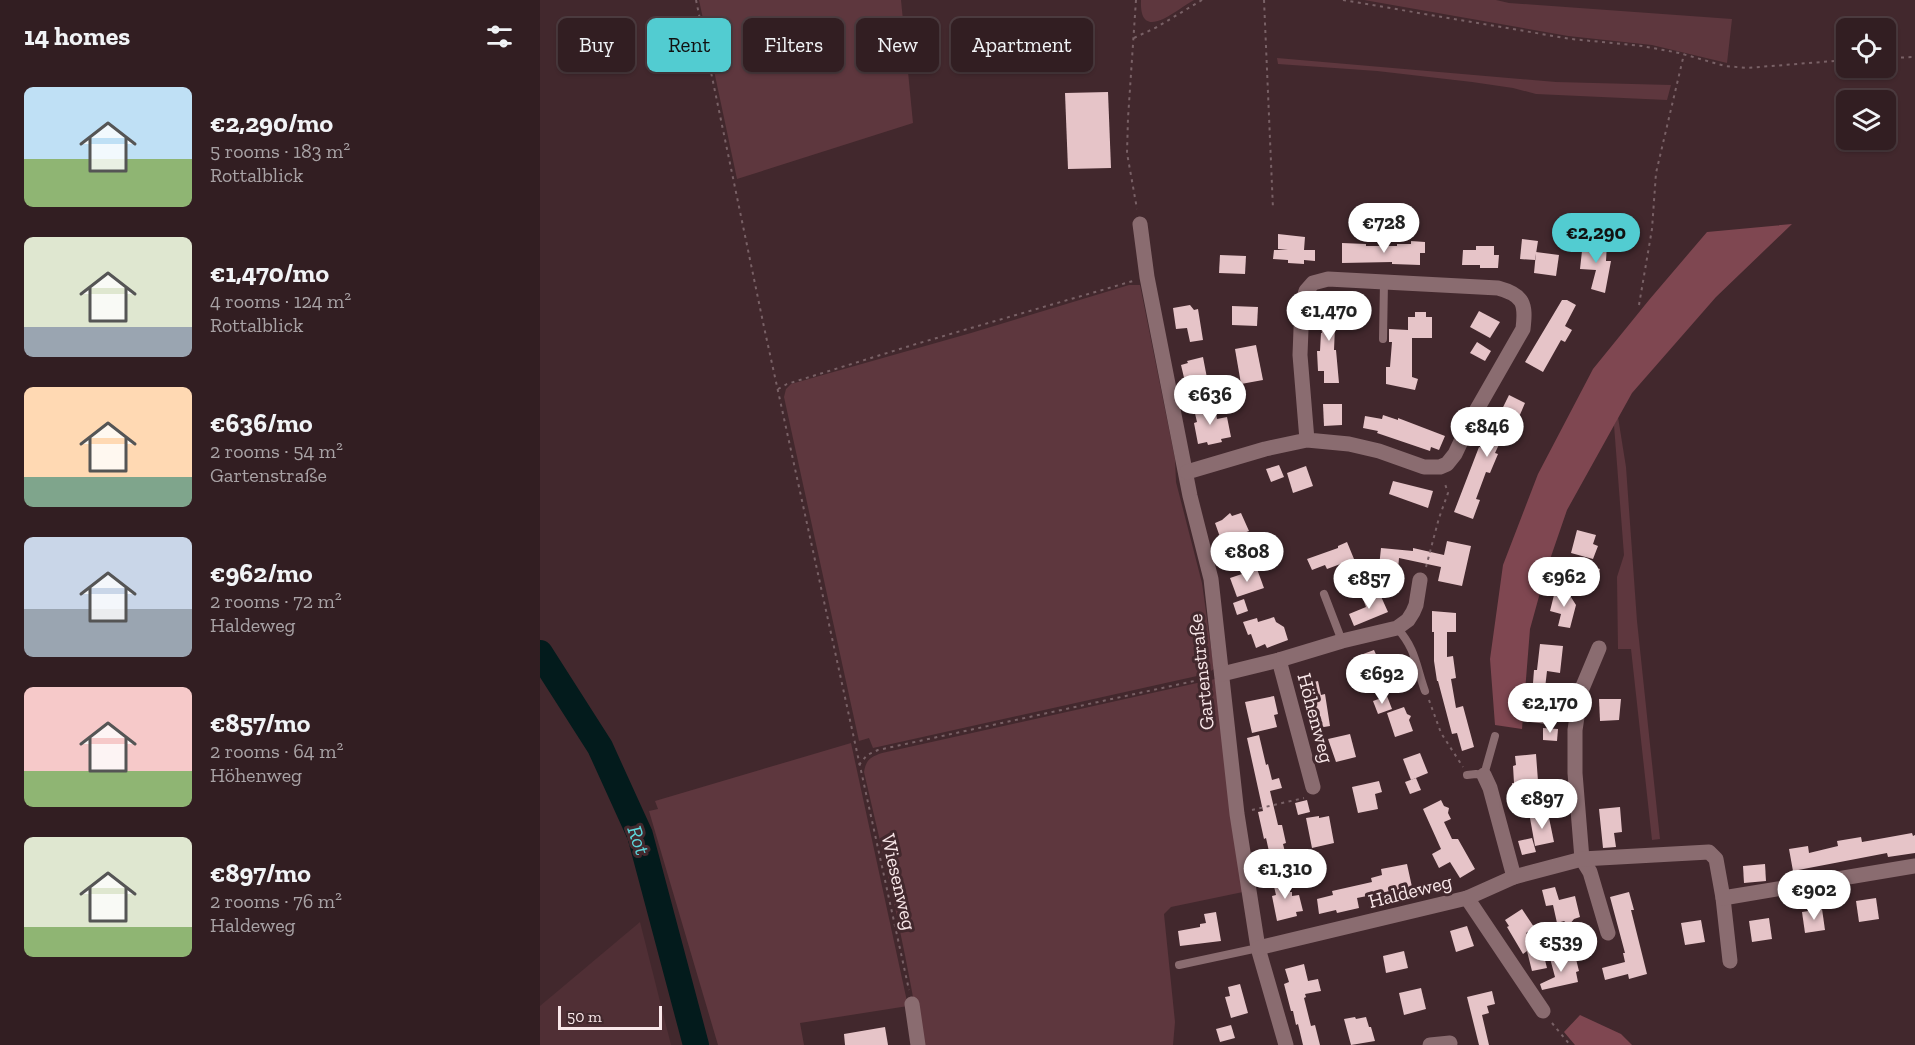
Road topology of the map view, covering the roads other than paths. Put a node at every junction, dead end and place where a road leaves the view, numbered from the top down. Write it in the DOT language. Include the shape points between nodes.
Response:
graph roads {
  1 [pos="1140,224"];
  2 [pos="1384,282"];
  3 [pos="1383,339"];
  4 [pos="1307,440"];
  5 [pos="1186,472"];
  6 [pos="1420,580"];
  7 [pos="1324,594"];
  8 [pos="1397,628"];
  9 [pos="1342,641"];
  10 [pos="1599,648"];
  11 [pos="1279,660"];
  12 [pos="1222,674"];
  13 [pos="1425,691"];
  14 [pos="1496,736"];
  15 [pos="1467,775"];
  16 [pos="1484,776"];
  17 [pos="1313,787"];
  18 [pos="1582,859"];
  19 [pos="1915,866"];
  20 [pos="1514,877"];
  21 [pos="1467,898"];
  22 [pos="1723,898"];
  23 [pos="1608,933"];
  24 [pos="1258,948"];
  25 [pos="1730,961"];
  26 [pos="1179,966"];
  27 [pos="912,1004"];
  28 [pos="1543,1011"];
  29 [pos="1450,1043"];
  30 [pos="918,1045"];
  31 [pos="1286,1045"];
  32 [pos="1430,1045"];
  1 -- 5 [label="street, Gartenstraße"];
  2 -- 3 [label="lane"];
  2 -- 4 [label="street" via="1328,279 1306,291 1300,355"];
  2 -- 4 [label="street" via="1513,292 1523,303 1523,329 1447,464 1424,467 1349,444"];
  4 -- 5 [label="street"];
  5 -- 12 [label="street, Gartenstraße" via="1211,579"];
  6 -- 8 [label="street" via="1413,612"];
  7 -- 9 [label="lane"];
  8 -- 9 [label="street, Höhenweg"];
  8 -- 13 [label="lane" via="1414,654"];
  9 -- 11 [label="street, Höhenweg"];
  10 -- 18 [label="street" via="1581,691 1575,730"];
  11 -- 12 [label="street, Höhenweg"];
  11 -- 17 [label="street, Höhenweg"];
  12 -- 24 [label="street, Gartenstraße" via="1237,814"];
  14 -- 16 [label="lane"];
  15 -- 16 [label="lane"];
  16 -- 20 [label="street"];
  18 -- 20 [label="street, Haldeweg"];
  18 -- 22 [label="street, Haldeweg" via="1709,852 1716,859"];
  18 -- 23 [label="street" via="1590,872"];
  19 -- 22 [label="street"];
  20 -- 21 [label="street, Haldeweg"];
  21 -- 24 [label="street, Haldeweg"];
  21 -- 28 [label="street, Haldeweg"];
  22 -- 25 [label="street, Haldeweg"];
  24 -- 26 [label="lane"];
  24 -- 31 [label="street, Gartenstraße"];
  27 -- 30 [label="street"];
  29 -- 32 [label="street"];
}
